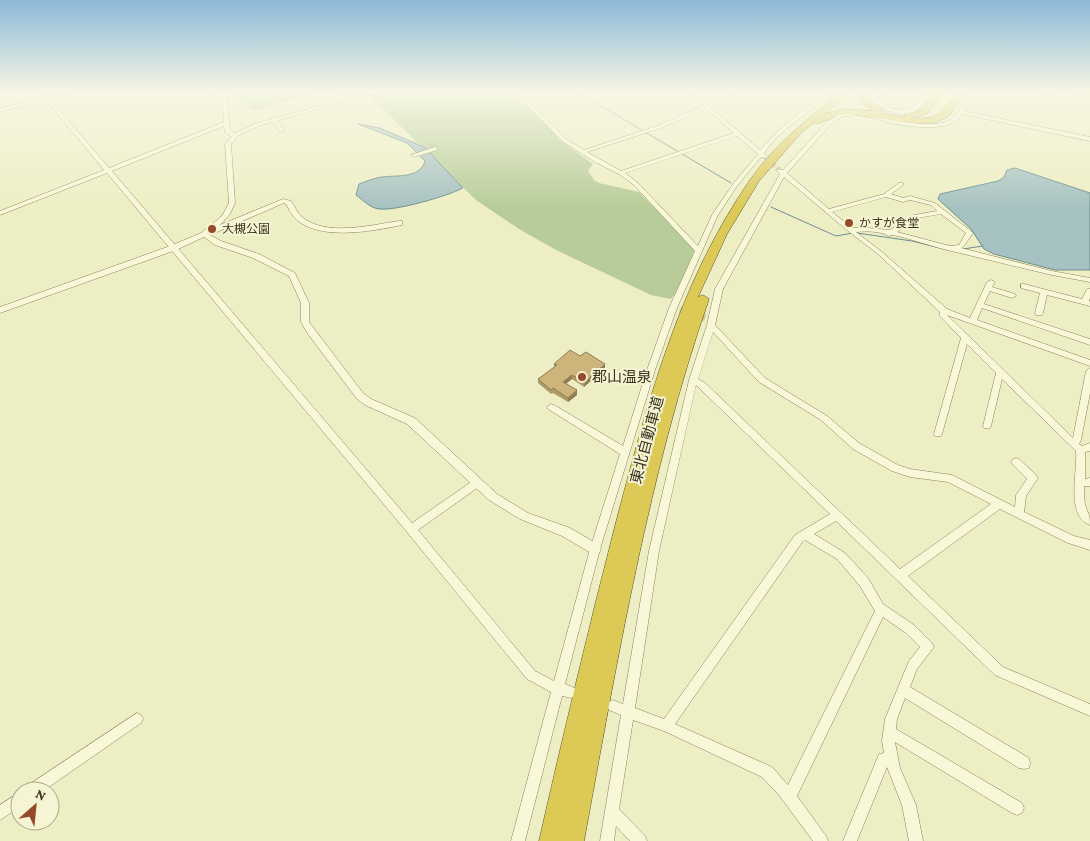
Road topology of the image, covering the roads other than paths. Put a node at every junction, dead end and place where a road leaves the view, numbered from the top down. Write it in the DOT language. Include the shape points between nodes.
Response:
graph roads {
  1 [pos="75,130"];
  2 [pos="209,130"];
  3 [pos="228,130"];
  4 [pos="245,130"];
  5 [pos="555,130"];
  6 [pos="649,130"];
  7 [pos="734,130"];
  8 [pos="784,130"];
  9 [pos="797,130"];
  10 [pos="807,130"];
  11 [pos="821,130"];
  12 [pos="1048,130"];
  13 [pos="738,134"];
  14 [pos="234,136"];
  15 [pos="1090,139"];
  16 [pos="435,149"];
  17 [pos="583,152"];
  18 [pos="414,155"];
  19 [pos="762,155"];
  20 [pos="109,171"];
  21 [pos="781,172"];
  22 [pos="621,173"];
  23 [pos="901,184"];
  24 [pos="886,195"];
  25 [pos="828,211"];
  26 [pos="942,212"];
  27 [pos="0,213"];
  28 [pos="399,223"];
  29 [pos="850,230"];
  30 [pos="204,234"];
  31 [pos="888,234"];
  32 [pos="173,248"];
  33 [pos="948,249"];
  34 [pos="699,251"];
  35 [pos="1090,280"];
  36 [pos="1024,286"];
  37 [pos="1090,291"];
  38 [pos="1044,292"];
  39 [pos="1012,296"];
  40 [pos="1087,303"];
  41 [pos="980,305"];
  42 [pos="0,310"];
  43 [pos="944,311"];
  44 [pos="1039,313"];
  45 [pos="709,322"];
  46 [pos="972,322"];
  47 [pos="964,338"];
  48 [pos="1090,342"];
  49 [pos="1090,363"];
  50 [pos="1090,371"];
  51 [pos="1000,372"];
  52 [pos="693,380"];
  53 [pos="551,406"];
  54 [pos="987,426"];
  55 [pos="938,434"];
  56 [pos="1090,447"];
  57 [pos="1077,448"];
  58 [pos="625,452"];
  59 [pos="1016,462"];
  60 [pos="1090,482"];
  61 [pos="477,483"];
  62 [pos="1079,483"];
  63 [pos="999,504"];
  64 [pos="1019,514"];
  65 [pos="837,515"];
  66 [pos="1090,521"];
  67 [pos="411,529"];
  68 [pos="805,534"];
  69 [pos="1090,545"];
  70 [pos="596,549"];
  71 [pos="900,575"];
  72 [pos="881,610"];
  73 [pos="559,689"];
  74 [pos="903,690"];
  75 [pos="571,692"];
  76 [pos="613,706"];
  77 [pos="1090,710"];
  78 [pos="629,712"];
  79 [pos="138,719"];
  80 [pos="666,726"];
  81 [pos="890,732"];
  82 [pos="892,756"];
  83 [pos="1024,763"];
  84 [pos="47,781"];
  85 [pos="790,798"];
  86 [pos="1017,808"];
  87 [pos="611,811"];
  88 [pos="518,841"];
  89 [pos="551,841"];
  90 [pos="572,841"];
  91 [pos="607,841"];
  92 [pos="640,841"];
  93 [pos="821,841"];
  94 [pos="850,841"];
  95 [pos="916,841"];
  1 -- 20 [label="street"];
  2 -- 20 [label="street"];
  3 -- 14 [label="street"];
  4 -- 14 [label="street"];
  5 -- 17 [label="street"];
  6 -- 17 [label="street"];
  7 -- 13 [label="street"];
  8 -- 19 [label="street"];
  9 -- 89 [label="highway, 東北自動車道" via="756,176 721,233 692,299 661,387 580,709"];
  10 -- 90 [label="highway, 東北自動車道" via="782,155 742,212 718,263 689,339 665,421 622,598"];
  11 -- 21 [label="street"];
  12 -- 15 [label="street"];
  13 -- 19 [label="street"];
  13 -- 22 [label="street"];
  14 -- 30 [label="street" via="228,144 232,203 222,221"];
  16 -- 18 [label="street"];
  17 -- 22 [label="street"];
  19 -- 34 [label="street" via="735,185 715,215"];
  20 -- 27 [label="street"];
  20 -- 32 [label="street"];
  21 -- 25 [label="street"];
  21 -- 45 [label="street" via="727,272"];
  22 -- 34 [label="street" via="636,184"];
  23 -- 24 [label="street"];
  24 -- 25 [label="street"];
  24 -- 26 [label="street" via="933,204"];
  25 -- 29 [label="street"];
  26 -- 31 [label="street" via="916,216"];
  26 -- 33 [label="street" via="970,233 961,246"];
  28 -- 30 [label="street" via="358,230 327,229 305,222 289,202 283,201"];
  29 -- 31 [label="street"];
  29 -- 43 [label="street"];
  30 -- 32 [label="street"];
  30 -- 61 [label="street" via="292,275 305,304 305,322 360,396 411,421"];
  31 -- 33 [label="street"];
  32 -- 42 [label="street"];
  32 -- 67 [label="street"];
  33 -- 35 [label="street"];
  34 -- 58 [label="street"];
  36 -- 38 [label="street"];
  37 -- 40 [label="street"];
  38 -- 40 [label="street"];
  38 -- 44 [label="street"];
  39 -- 41 [label="street" via="989,285"];
  41 -- 46 [label="street"];
  41 -- 48 [label="street"];
  43 -- 46 [label="street"];
  43 -- 47 [label="street" via="943,315"];
  45 -- 52 [label="street"];
  45 -- 63 [label="street" via="762,380 824,418 856,446 895,468 949,478"];
  46 -- 49 [label="street"];
  47 -- 51 [label="street"];
  47 -- 55 [label="street"];
  50 -- 57 [label="street"];
  51 -- 54 [label="street"];
  51 -- 57 [label="street"];
  52 -- 65 [label="street" via="702,385"];
  52 -- 78 [label="street" via="654,551"];
  53 -- 58 [label="street"];
  56 -- 57 [label="street"];
  57 -- 62 [label="street"];
  58 -- 70 [label="street"];
  59 -- 64 [label="street" via="1033,478 1020,497"];
  60 -- 62 [label="street"];
  61 -- 67 [label="street"];
  61 -- 70 [label="street" via="513,510 566,532"];
  62 -- 66 [label="street" via="1080,504"];
  63 -- 64 [label="street"];
  63 -- 71 [label="street"];
  64 -- 69 [label="street" via="1072,540"];
  65 -- 68 [label="street"];
  65 -- 71 [label="street"];
  67 -- 73 [label="street" via="531,675"];
  68 -- 72 [label="street" via="834,550 851,565"];
  68 -- 80 [label="street" via="740,619"];
  70 -- 73 [label="street"];
  71 -- 77 [label="street" via="1000,671"];
  72 -- 74 [label="street" via="910,629 928,647 913,665"];
  72 -- 85 [label="street"];
  73 -- 75 [label="street"];
  73 -- 88 [label="street"];
  74 -- 81 [label="street" via="891,719"];
  74 -- 83 [label="street"];
  76 -- 78 [label="street"];
  78 -- 80 [label="street"];
  78 -- 87 [label="street"];
  79 -- 84 [label="street"];
  80 -- 85 [label="street" via="755,765 767,772"];
  81 -- 82 [label="street" via="888,742"];
  81 -- 86 [label="street"];
  82 -- 94 [label="street" via="884,759"];
  82 -- 95 [label="street" via="909,804"];
  85 -- 93 [label="street"];
  87 -- 91 [label="street"];
  87 -- 92 [label="street"];
}
